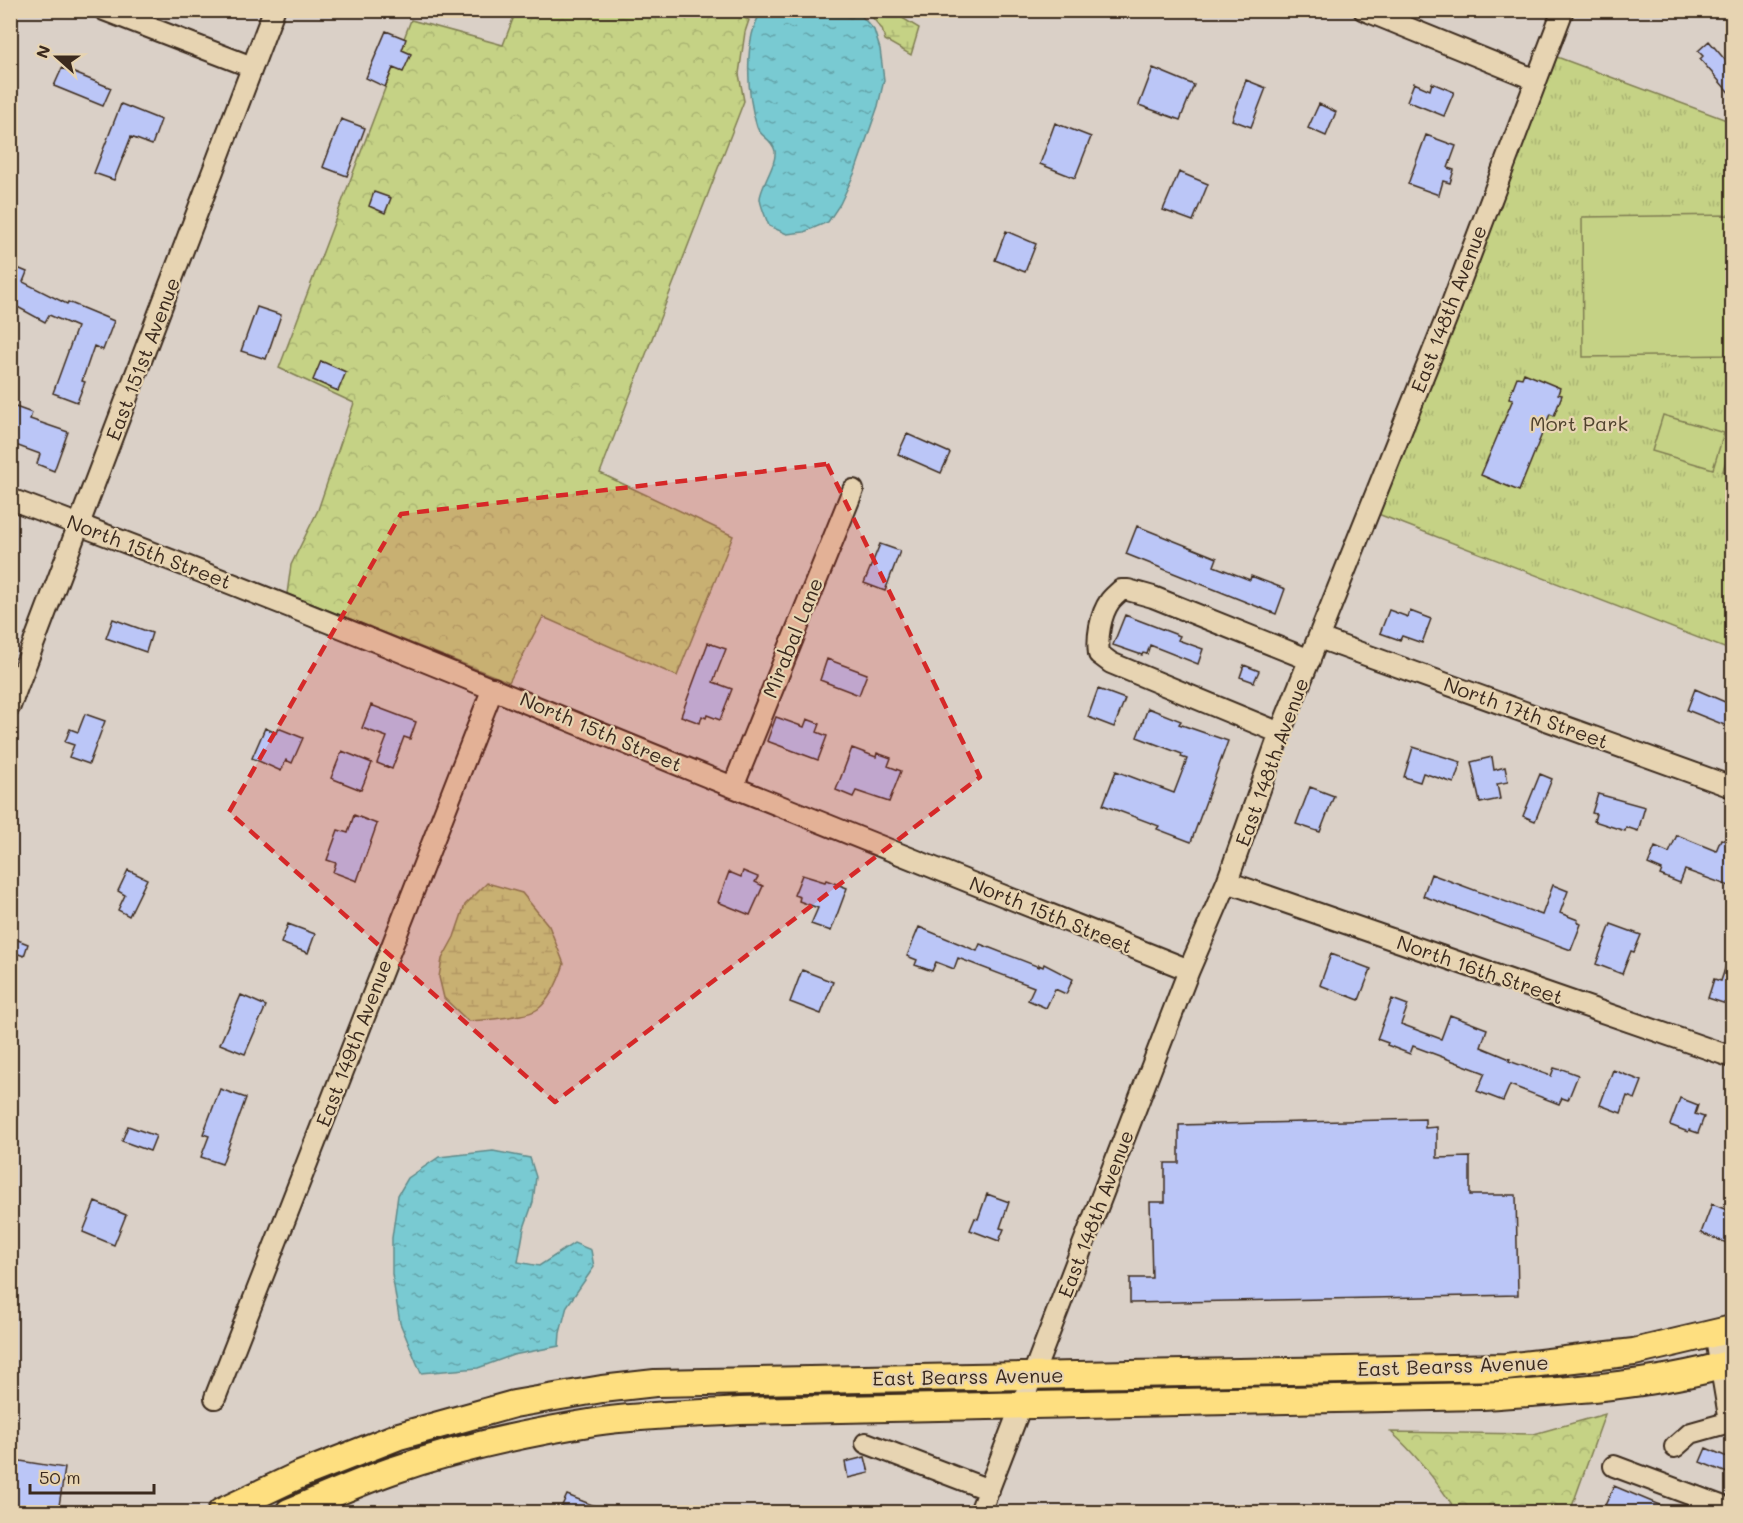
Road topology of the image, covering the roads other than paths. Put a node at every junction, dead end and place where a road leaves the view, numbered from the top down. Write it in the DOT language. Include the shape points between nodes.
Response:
graph roads {
  1 [pos="104,10"];
  2 [pos="274,10"];
  3 [pos="1364,10"];
  4 [pos="1563,10"];
  5 [pos="252,67"];
  6 [pos="1536,80"];
  7 [pos="853,490"];
  8 [pos="10,499"];
  9 [pos="80,525"];
  10 [pos="1319,638"];
  11 [pos="1310,660"];
  12 [pos="494,688"];
  13 [pos="10,706"];
  14 [pos="1280,733"];
  15 [pos="733,787"];
  16 [pos="1732,787"];
  17 [pos="1227,882"];
  18 [pos="1189,970"];
  19 [pos="1732,1057"];
  20 [pos="1724,1331"];
  21 [pos="1727,1365"];
  22 [pos="1034,1376"];
  23 [pos="215,1398"];
  24 [pos="1022,1406"];
  25 [pos="1731,1423"];
  26 [pos="866,1443"];
  27 [pos="1675,1447"];
  28 [pos="1614,1466"];
  29 [pos="989,1490"];
  30 [pos="1732,1510"];
  31 [pos="221,1512"];
  32 [pos="290,1512"];
  33 [pos="980,1512"];
  1 -- 5 [label="street"];
  2 -- 5 [label="street, East 151st Avenue"];
  3 -- 6 [label="street"];
  4 -- 6 [label="street, East 148th Avenue"];
  5 -- 9 [label="street, East 151st Avenue"];
  6 -- 10 [label="street, East 148th Avenue"];
  7 -- 15 [label="street, Mirabal Lane"];
  8 -- 9 [label="street, North 15th Street"];
  9 -- 12 [label="street, North 15th Street"];
  9 -- 13 [label="street, East 151st Avenue"];
  10 -- 11 [label="street, East 148th Avenue"];
  10 -- 16 [label="street, North 17th Street"];
  11 -- 14 [label="street, East 148th Avenue"];
  11 -- 14 [label="street" via="1128,590 1121,590 1109,602 1102,618 1099,654 1111,663"];
  12 -- 15 [label="street, North 15th Street"];
  12 -- 23 [label="street, East 149th Avenue"];
  14 -- 17 [label="street, East 148th Avenue"];
  15 -- 18 [label="street, North 15th Street"];
  17 -- 18 [label="street, East 148th Avenue"];
  17 -- 19 [label="street, North 16th Street"];
  18 -- 22 [label="street, East 148th Avenue"];
  20 -- 21 [label="street"];
  20 -- 22 [label="main road, East Bearss Avenue" via="1634,1352 1506,1367"];
  21 -- 24 [label="main road, East Bearss Avenue" via="1626,1385 1482,1396"];
  21 -- 25 [label="street"];
  22 -- 24 [label="street, East 148th Avenue"];
  22 -- 31 [label="main road, East Bearss Avenue" via="655,1383 556,1396 399,1436 297,1476"];
  24 -- 29 [label="street, East 148th Avenue"];
  24 -- 32 [label="main road, East Bearss Avenue" via="740,1411 597,1422 427,1459"];
  25 -- 27 [label="street" via="1691,1433"];
  26 -- 29 [label="street"];
  28 -- 30 [label="street"];
  29 -- 33 [label="street, East 148th Avenue"];
}
